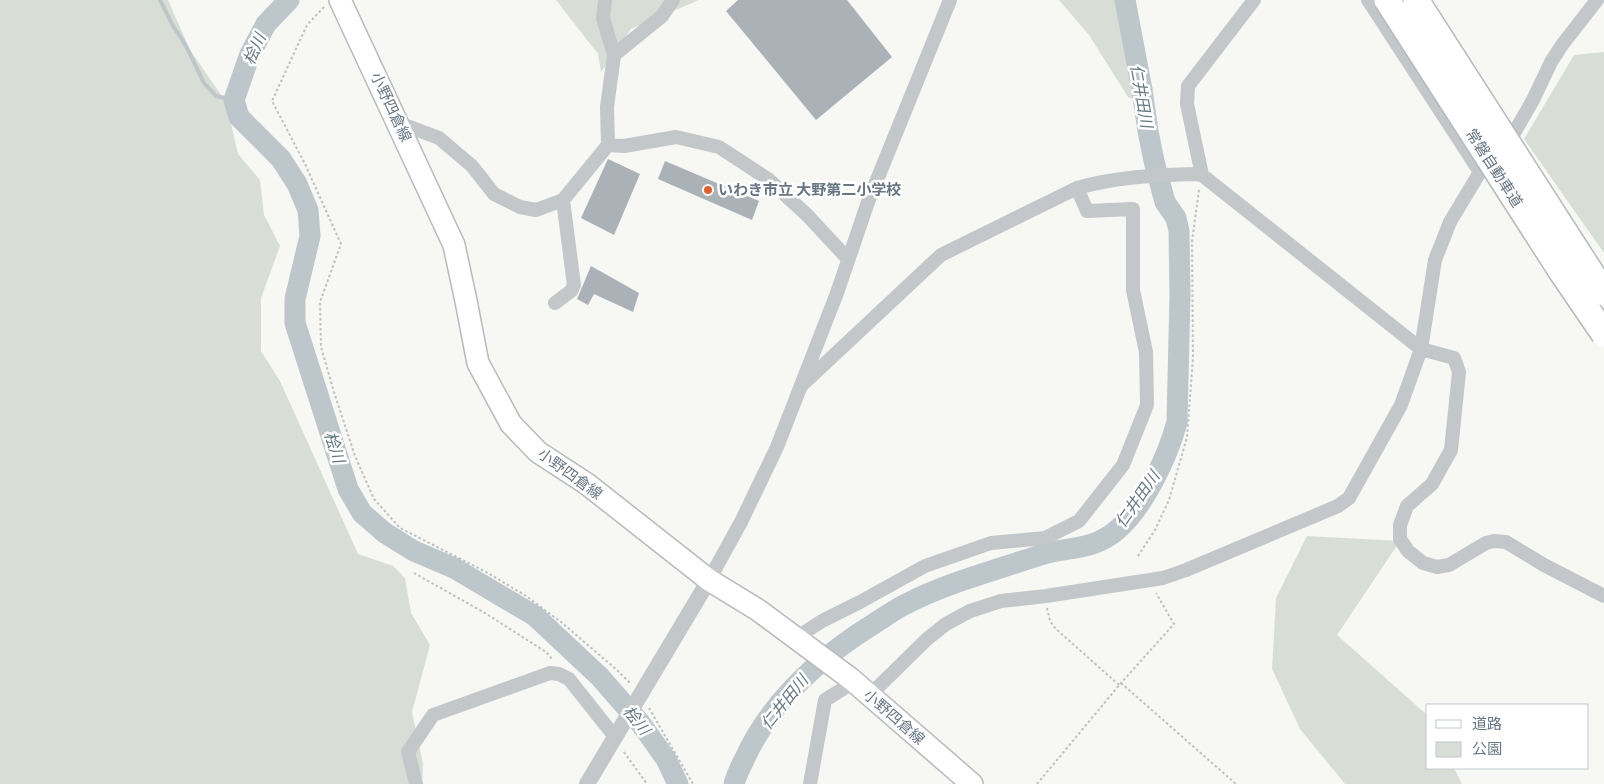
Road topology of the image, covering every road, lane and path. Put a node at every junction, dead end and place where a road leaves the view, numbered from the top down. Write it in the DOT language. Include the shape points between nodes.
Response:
graph roads {
  1 [pos="605,0"];
  2 [pos="673,0"];
  3 [pos="950,0"];
  4 [pos="1254,0"];
  5 [pos="1368,0"];
  6 [pos="1387,0"];
  7 [pos="1416,0"];
  8 [pos="1597,0"];
  9 [pos="332,3"];
  10 [pos="614,55"];
  11 [pos="399,124"];
  12 [pos="608,145"];
  13 [pos="1480,172"];
  14 [pos="1199,174"];
  15 [pos="1077,188"];
  16 [pos="563,200"];
  17 [pos="848,260"];
  18 [pos="1604,293"];
  19 [pos="555,303"];
  20 [pos="1604,334"];
  21 [pos="1421,349"];
  22 [pos="801,386"];
  23 [pos="1138,556"];
  24 [pos="414,573"];
  25 [pos="709,580"];
  26 [pos="1148,580"];
  27 [pos="1046,596"];
  28 [pos="1604,596"];
  29 [pos="796,638"];
  30 [pos="569,679"];
  31 [pos="1120,684"];
  32 [pos="858,685"];
  33 [pos="640,693"];
  34 [pos="615,737"];
  35 [pos="416,784"];
  36 [pos="587,784"];
  37 [pos="647,784"];
  38 [pos="692,784"];
  39 [pos="810,784"];
  40 [pos="972,784"];
  41 [pos="1037,784"];
  42 [pos="1236,784"];
  1 -- 10 [label="street" via="603,18"];
  2 -- 10 [label="street" via="662,16"];
  3 -- 17 [label="street" via="868,202"];
  4 -- 14 [label="street" via="1188,86 1187,104"];
  5 -- 13 [label="street"];
  6 -- 20 [label="highway, 常磐自動車道, bridge"];
  7 -- 18 [label="highway, 常磐自動車道, bridge"];
  8 -- 13 [label="street" via="1551,62 1510,140"];
  9 -- 11 [label="main road, 小野四倉線"];
  9 -- 33 [label="path" via="307,25 272,100 341,244 320,302 321,347 356,456 374,499 400,528 526,596 592,648"];
  10 -- 12 [label="street" via="607,107"];
  11 -- 16 [label="street" via="439,138 472,166 494,194 520,207 536,210"];
  11 -- 25 [label="main road, 小野四倉線" via="454,245 478,363 511,424 538,452 587,484"];
  12 -- 16 [label="street"];
  12 -- 17 [label="street" via="624,146 676,137 720,146 768,179 808,215"];
  13 -- 21 [label="street" via="1450,222 1436,260"];
  14 -- 15 [label="street" via="1138,176"];
  14 -- 21 [label="street"];
  14 -- 23 [label="path" via="1192,241 1193,358 1187,437 1169,500"];
  15 -- 22 [label="street" via="941,255"];
  15 -- 29 [label="street" via="1087,211 1133,209 1133,290 1146,352 1147,405 1123,465 1079,521 1045,538 991,544 925,566"];
  16 -- 19 [label="street" via="574,285"];
  17 -- 22 [label="street"];
  21 -- 26 [label="street" via="1401,405 1349,498 1338,506 1186,570"];
  21 -- 28 [label="street" via="1454,358 1459,372 1452,450 1432,484 1407,506 1400,525 1400,539 1408,551 1423,563 1437,568 1449,565 1486,543 1506,542"];
  22 -- 25 [label="street" via="777,447"];
  24 -- 30 [label="path" via="546,652"];
  25 -- 29 [label="main road, 小野四倉線"];
  25 -- 33 [label="street"];
  26 -- 27 [label="street"];
  26 -- 31 [label="path" via="1174,624"];
  27 -- 31 [label="path" via="1050,621"];
  27 -- 32 [label="street" via="1001,601 970,611"];
  29 -- 32 [label="main road, 小野四倉線"];
  30 -- 34 [label="street"];
  30 -- 35 [label="street" via="550,673 433,715 408,752"];
  31 -- 41 [label="path"];
  31 -- 42 [label="path"];
  32 -- 39 [label="street" via="825,700"];
  32 -- 40 [label="main road, 小野四倉線"];
  33 -- 34 [label="street"];
  33 -- 38 [label="path"];
  34 -- 36 [label="street"];
  34 -- 37 [label="path"];
}
